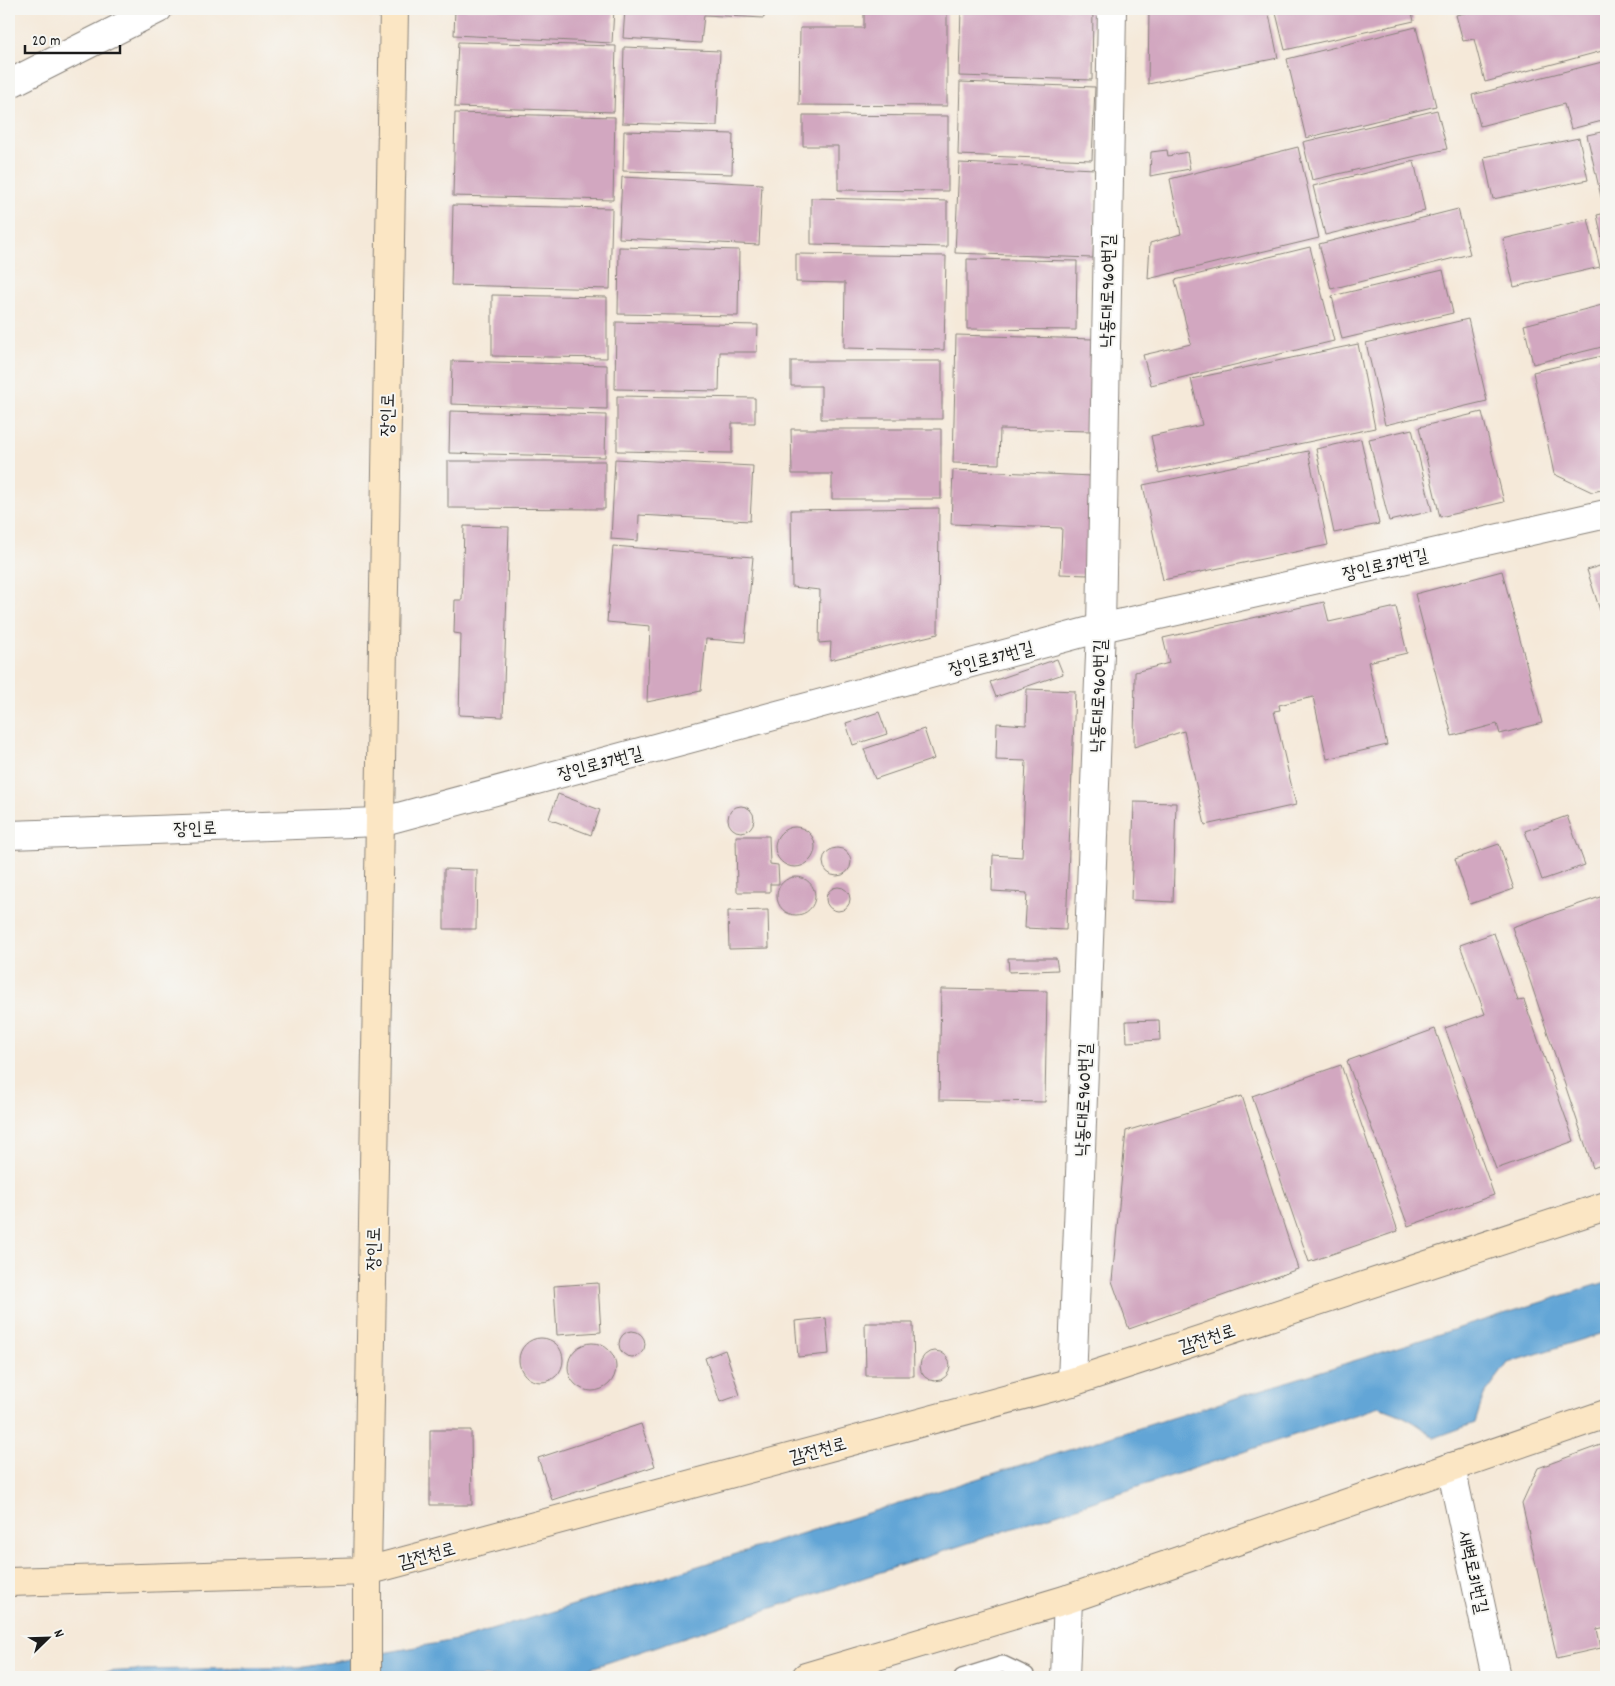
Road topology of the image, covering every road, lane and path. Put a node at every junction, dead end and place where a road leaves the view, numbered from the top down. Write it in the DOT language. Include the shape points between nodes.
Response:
graph roads {
  1 [pos="158,9"];
  2 [pos="394,9"];
  3 [pos="1112,9"];
  4 [pos="9,84"];
  5 [pos="1606,514"];
  6 [pos="1100,628"];
  7 [pos="380,822"];
  8 [pos="9,835"];
  9 [pos="1606,1206"];
  10 [pos="1072,1382"];
  11 [pos="1606,1414"];
  12 [pos="1451,1467"];
  13 [pos="367,1571"];
  14 [pos="9,1582"];
  15 [pos="1068,1599"];
  16 [pos="367,1677"];
  17 [pos="806,1677"];
  18 [pos="962,1677"];
  19 [pos="1026,1677"];
  20 [pos="1065,1677"];
  21 [pos="1496,1677"];
  1 -- 4 [label="street"];
  2 -- 7 [label="street, 장인로"];
  3 -- 6 [label="street, 낙동대로960번길"];
  5 -- 6 [label="street, 장인로37번길"];
  6 -- 7 [label="street, 장인로37번길"];
  6 -- 10 [label="street, 낙동대로960번길"];
  7 -- 8 [label="street, 장인로"];
  7 -- 13 [label="street, 장인로"];
  9 -- 10 [label="street, 감전천로"];
  10 -- 13 [label="street, 감전천로"];
  11 -- 12 [label="street"];
  12 -- 15 [label="street"];
  12 -- 21 [label="street, 새벽로31번길"];
  13 -- 14 [label="street, 감전천로"];
  13 -- 16 [label="street, 장인로"];
  15 -- 17 [label="street"];
  15 -- 20 [label="street"];
  18 -- 19 [label="lane" via="1003,1664"];
}
